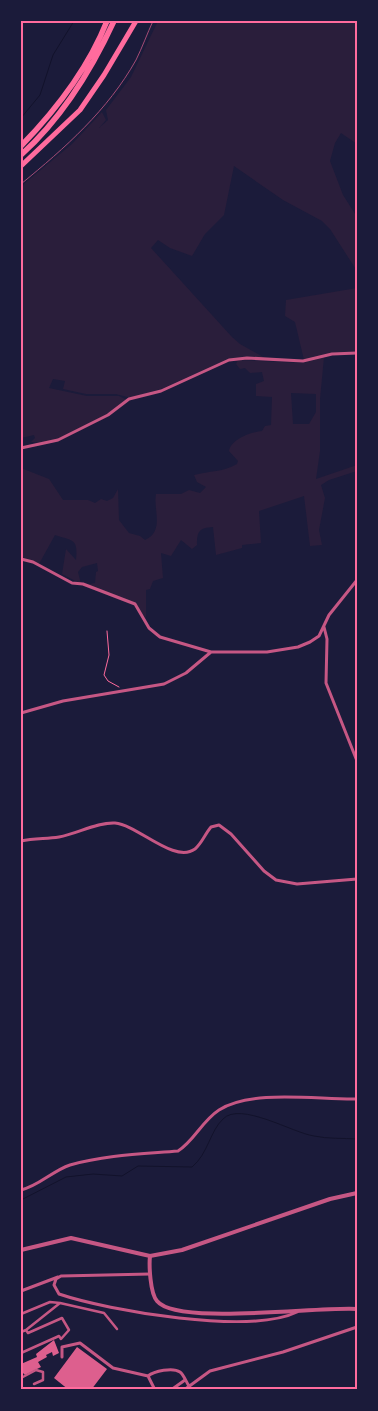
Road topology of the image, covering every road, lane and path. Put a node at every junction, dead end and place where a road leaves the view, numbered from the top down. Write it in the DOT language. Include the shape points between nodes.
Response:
graph roads {
  1 [pos="107,21"];
  2 [pos="114,21"];
  3 [pos="136,21"];
  4 [pos="21,146"];
  5 [pos="21,155"];
  6 [pos="21,166"];
  7 [pos="357,353"];
  8 [pos="21,448"];
  9 [pos="21,559"];
  10 [pos="357,580"];
  11 [pos="324,627"];
  12 [pos="107,630"];
  13 [pos="212,652"];
  14 [pos="126,690"];
  15 [pos="21,713"];
  16 [pos="357,762"];
  17 [pos="21,841"];
  18 [pos="357,879"];
  19 [pos="357,1099"];
  20 [pos="21,1190"];
  21 [pos="357,1193"];
  22 [pos="21,1250"];
  23 [pos="150,1256"];
  24 [pos="150,1274"];
  25 [pos="59,1277"];
  26 [pos="21,1290"];
  27 [pos="60,1303"];
  28 [pos="357,1309"];
  29 [pos="297,1312"];
  30 [pos="21,1314"];
  31 [pos="357,1327"];
  32 [pos="117,1329"];
  33 [pos="26,1330"];
  34 [pos="21,1332"];
  35 [pos="21,1353"];
  36 [pos="62,1356"];
  37 [pos="148,1376"];
  38 [pos="21,1378"];
  39 [pos="185,1380"];
  40 [pos="34,1384"];
  41 [pos="189,1386"];
  42 [pos="156,1390"];
  43 [pos="171,1390"];
  44 [pos="184,1390"];
  1 -- 4 [label="highway" via="74,83 55,110"];
  2 -- 5 [label="highway" via="87,75 63,110"];
  3 -- 6 [label="main road" via="80,110"];
  7 -- 8 [label="street" via="332,354 303,361 229,360 161,391 129,399 108,415 58,440"];
  9 -- 13 [label="street" via="72,583 136,604 149,628 160,637"];
  10 -- 11 [label="street" via="329,615"];
  11 -- 13 [label="street" via="319,636 298,647 267,652"];
  11 -- 16 [label="street" via="327,639 326,683"];
  12 -- 14 [label="path" via="109,655 104,675 113,685"];
  13 -- 14 [label="street" via="186,674 164,684"];
  14 -- 15 [label="street" via="63,701"];
  17 -- 18 [label="street" via="58,837 114,823 185,853 199,845 211,827 219,825 276,880 296,884"];
  19 -- 20 [label="street" via="270,1098 236,1103 210,1117 178,1151 82,1162 58,1170"];
  21 -- 23 [label="street" via="330,1199 182,1250"];
  22 -- 23 [label="street" via="71,1238"];
  23 -- 24 [label="street"];
  24 -- 25 [label="street"];
  24 -- 29 [label="street" via="157,1301 170,1309 222,1313"];
  25 -- 26 [label="street"];
  25 -- 29 [label="street" via="54,1285 59,1294 76,1300 176,1318 275,1320"];
  27 -- 30 [label="street" via="50,1302"];
  27 -- 32 [label="street" via="104,1313"];
  27 -- 33 [label="street"];
  28 -- 29 [label="street"];
  31 -- 41 [label="street" via="210,1371"];
  33 -- 34 [label="street"];
  33 -- 35 [label="street" via="28,1333 62,1318 69,1330 61,1339 60,1336"];
  36 -- 37 [label="street" via="62,1347 80,1343 113,1368"];
  37 -- 39 [label="street" via="176,1370"];
  37 -- 42 [label="street"];
  38 -- 40 [label="street" via="36,1370 43,1372 43,1380"];
  39 -- 41 [label="street"];
  39 -- 43 [label="street"];
  41 -- 44 [label="street"];
}
